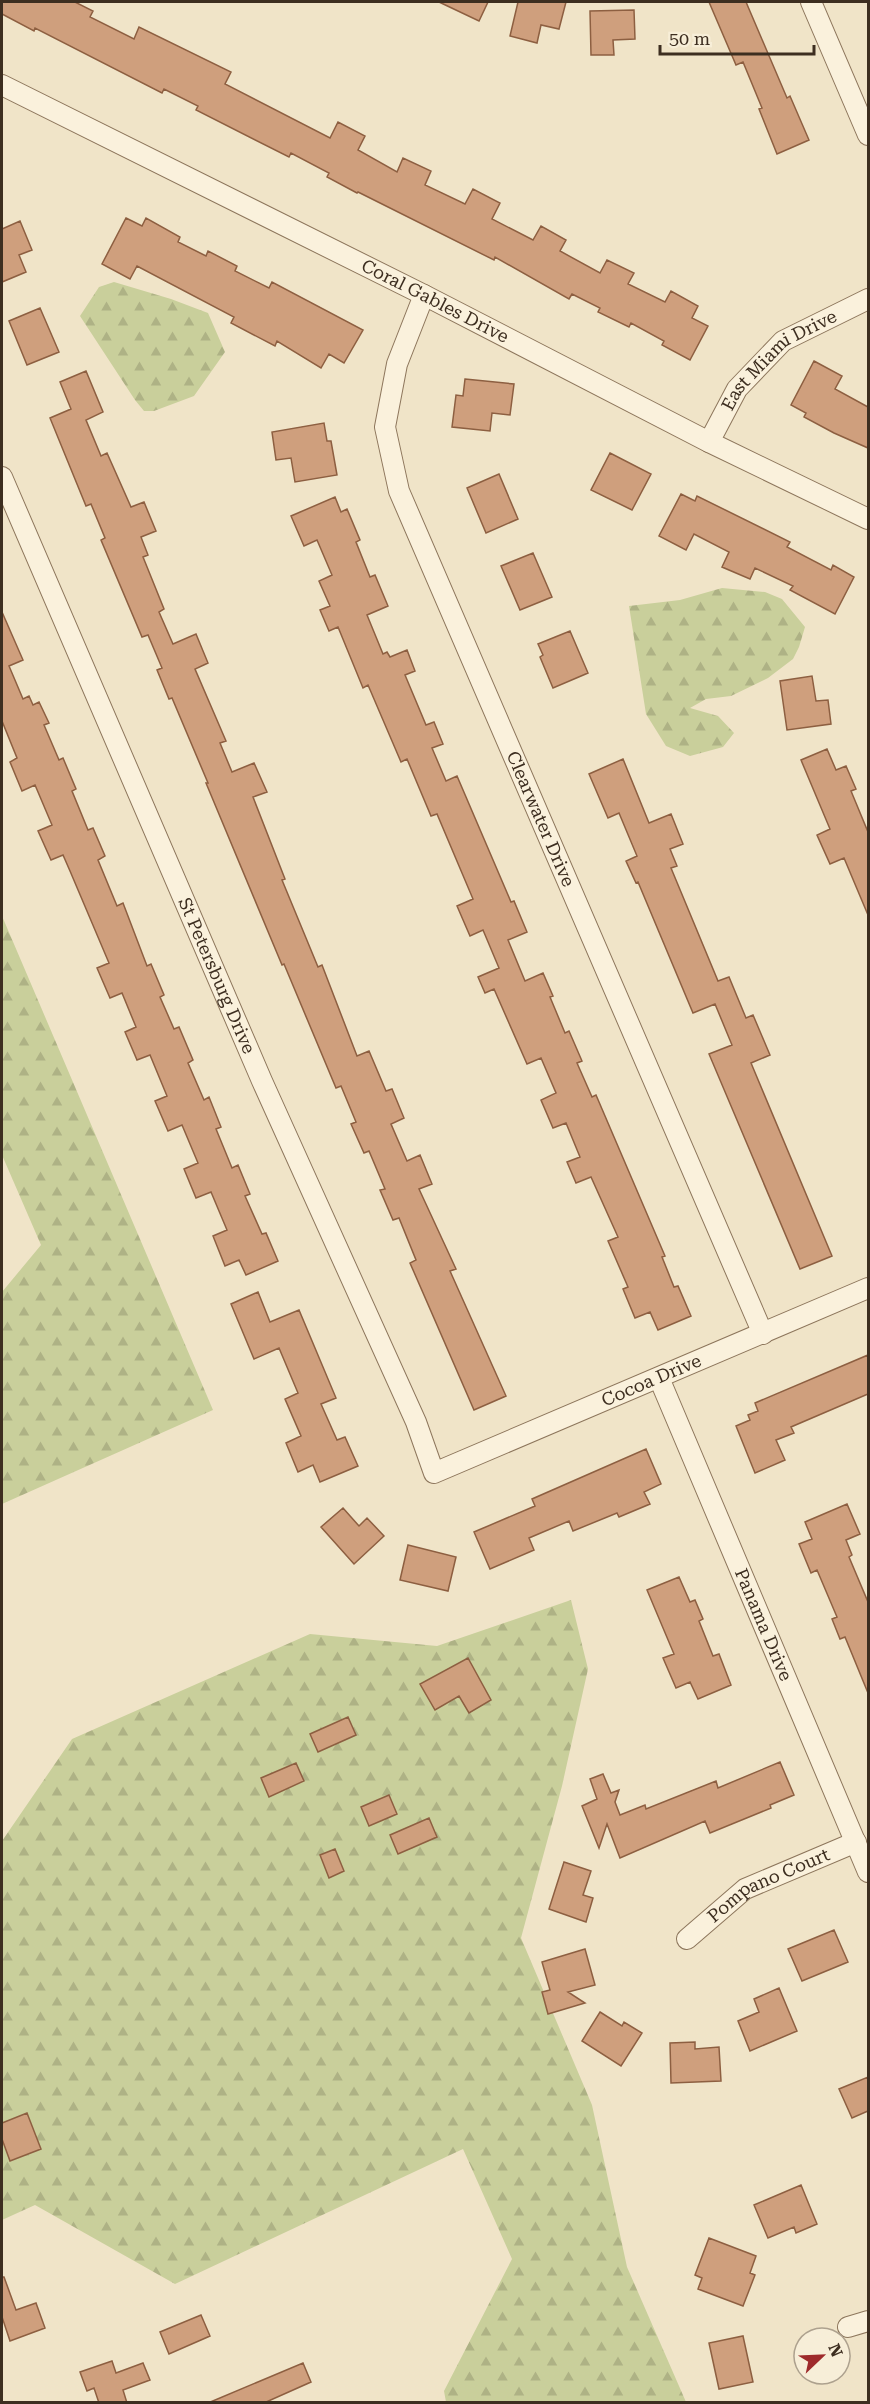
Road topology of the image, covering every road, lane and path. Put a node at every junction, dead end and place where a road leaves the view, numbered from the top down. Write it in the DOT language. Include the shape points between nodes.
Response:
graph roads {
  1 [pos="811,2"];
  2 [pos="2,85"];
  3 [pos="868,135"];
  4 [pos="424,295"];
  5 [pos="868,299"];
  6 [pos="709,442"];
  7 [pos="2,477"];
  8 [pos="868,519"];
  9 [pos="868,1288"];
  10 [pos="763,1334"];
  11 [pos="659,1378"];
  12 [pos="434,1473"];
  13 [pos="856,1842"];
  14 [pos="868,1872"];
  15 [pos="687,1939"];
  16 [pos="868,2321"];
  17 [pos="848,2326"];
  1 -- 3 [label="street"];
  2 -- 4 [label="street, Coral Gables Drive"];
  4 -- 6 [label="street, Coral Gables Drive"];
  4 -- 10 [label="street, Clearwater Drive" via="397,364 385,427 399,491"];
  5 -- 6 [label="street, East Miami Drive" via="783,340 737,389"];
  6 -- 8 [label="street, Coral Gables Drive"];
  7 -- 12 [label="street, St Petersburg Drive" via="262,1081 416,1422"];
  9 -- 10 [label="street, Cocoa Drive"];
  10 -- 11 [label="street, Cocoa Drive"];
  11 -- 12 [label="street, Cocoa Drive"];
  11 -- 13 [label="street, Panama Drive"];
  13 -- 14 [label="street, Panama Drive"];
  13 -- 15 [label="street, Pompano Court" via="746,1889"];
  16 -- 17 [label="street"];
}
